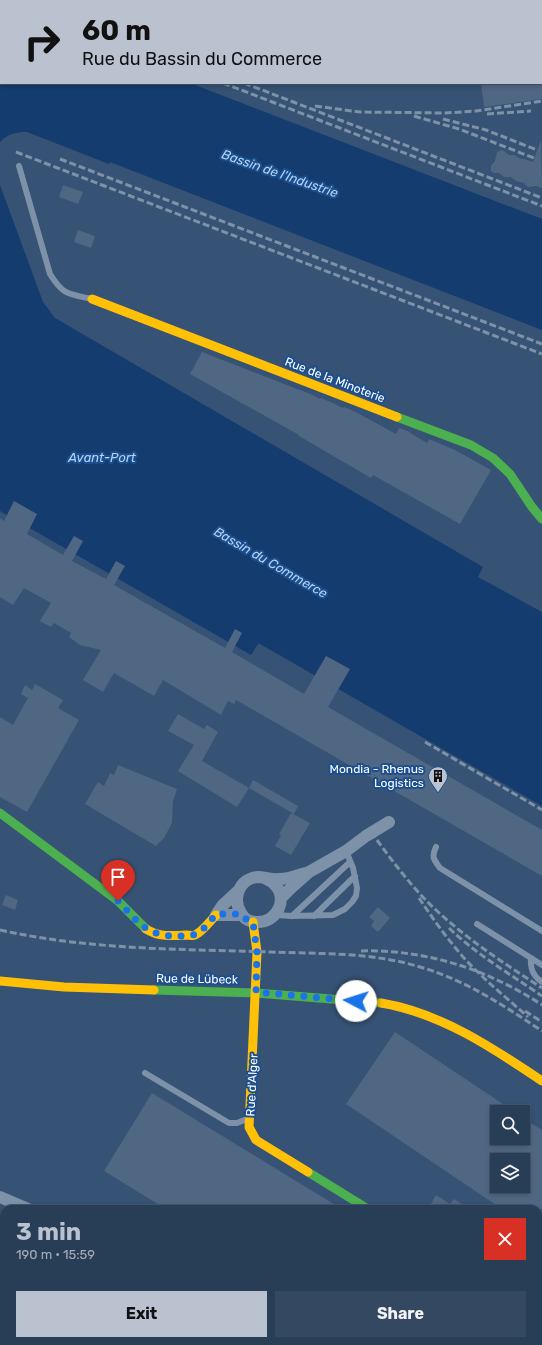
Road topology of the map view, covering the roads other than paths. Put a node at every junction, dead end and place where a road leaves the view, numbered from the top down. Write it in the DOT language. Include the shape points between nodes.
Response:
graph roads {
  1 [pos="19,166"];
  2 [pos="92,299"];
  3 [pos="542,519"];
  4 [pos="0,813"];
  5 [pos="389,822"];
  6 [pos="436,847"];
  7 [pos="348,856"];
  8 [pos="309,872"];
  9 [pos="355,876"];
  10 [pos="265,878"];
  11 [pos="238,891"];
  12 [pos="281,898"];
  13 [pos="216,914"];
  14 [pos="241,914"];
  15 [pos="292,916"];
  16 [pos="314,916"];
  17 [pos="273,918"];
  18 [pos="253,922"];
  19 [pos="477,924"];
  20 [pos="542,932"];
  21 [pos="257,952"];
  22 [pos="531,958"];
  23 [pos="542,965"];
  24 [pos="0,981"];
  25 [pos="542,982"];
  26 [pos="256,992"];
  27 [pos="145,1073"];
  28 [pos="542,1081"];
  29 [pos="250,1117"];
  30 [pos="0,1197"];
  31 [pos="19,1205"];
  32 [pos="362,1205"];
  1 -- 2 [label="lane" via="50,274 58,287 68,294"];
  2 -- 3 [label="street, Rue de la Minoterie" via="471,445 506,468 528,503"];
  4 -- 13 [label="street" via="118,901 151,932 160,935 195,935"];
  5 -- 7 [label="street" via="366,836"];
  6 -- 20 [label="lane" via="434,859 440,868"];
  7 -- 8 [label="street"];
  7 -- 9 [label="lane"];
  7 -- 15 [label="lane"];
  8 -- 10 [label="street" via="280,879"];
  8 -- 12 [label="street"];
  9 -- 16 [label="lane"];
  9 -- 16 [label="lane" via="356,896 345,909 333,915"];
  10 -- 11 [label="street" via="250,880"];
  10 -- 12 [label="street" via="279,889"];
  11 -- 13 [label="street"];
  11 -- 14 [label="street" via="236,903"];
  12 -- 17 [label="street" via="280,907"];
  13 -- 14 [label="street"];
  14 -- 18 [label="street"];
  15 -- 16 [label="lane"];
  15 -- 17 [label="lane"];
  17 -- 18 [label="street" via="261,923"];
  17 -- 21 [label="street" via="264,928"];
  18 -- 21 [label="street, Rue d'Alger"];
  19 -- 22 [label="lane"];
  21 -- 26 [label="street, Rue d'Alger"];
  22 -- 23 [label="lane"];
  22 -- 25 [label="lane" via="535,978"];
  24 -- 26 [label="street, Rue de Lübeck" via="93,989"];
  26 -- 28 [label="street, Rue de Lübeck" via="369,1002 406,1009 470,1035"];
  26 -- 29 [label="street, Rue d'Alger"];
  27 -- 29 [label="lane" via="229,1123 245,1121"];
  29 -- 32 [label="street, Rue d'Alger" via="249,1127 256,1140"];
  30 -- 31 [label="street"];
}
